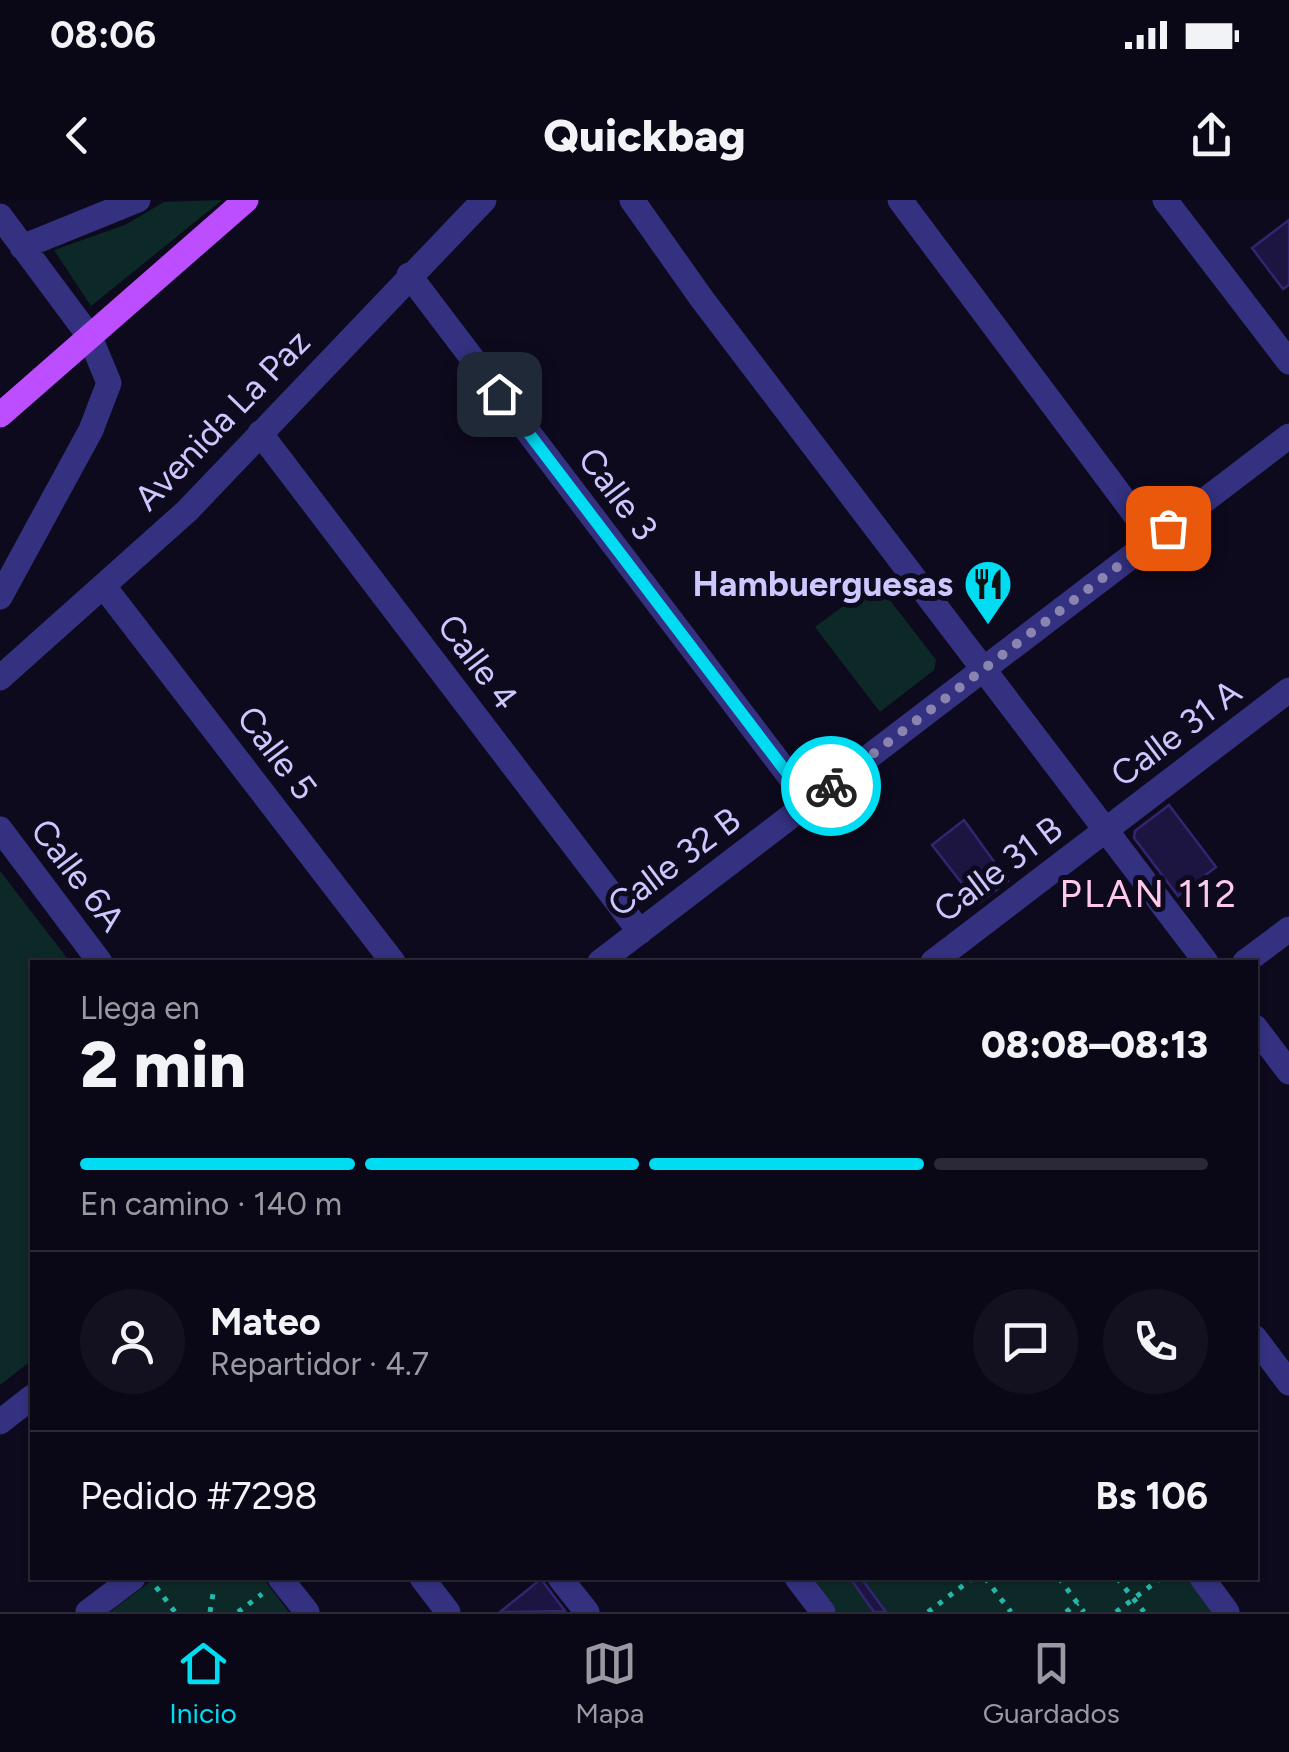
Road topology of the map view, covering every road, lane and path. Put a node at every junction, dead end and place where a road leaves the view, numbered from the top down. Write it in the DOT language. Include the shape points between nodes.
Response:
graph roads {
  1 [pos="138,200"];
  2 [pos="246,200"];
  3 [pos="484,200"];
  4 [pos="632,200"];
  5 [pos="900,200"];
  6 [pos="1166,200"];
  7 [pos="0,216"];
  8 [pos="22,247"];
  9 [pos="409,276"];
  10 [pos="90,337"];
  11 [pos="1289,362"];
  12 [pos="0,414"];
  13 [pos="260,433"];
  14 [pos="1289,436"];
  15 [pos="1154,540"];
  16 [pos="104,588"];
  17 [pos="0,597"];
  18 [pos="983,672"];
  19 [pos="0,678"];
  20 [pos="1289,690"];
  21 [pos="809,802"];
  22 [pos="0,829"];
  23 [pos="1106,831"];
  24 [pos="1289,929"];
  25 [pos="640,932"];
  26 [pos="98,960"];
  27 [pos="391,960"];
  28 [pos="603,960"];
  29 [pos="936,960"];
  30 [pos="1204,960"];
  31 [pos="1248,960"];
  32 [pos="1258,1031"];
  33 [pos="1289,1072"];
  34 [pos="1258,1342"];
  35 [pos="1289,1382"];
  36 [pos="30,1399"];
  37 [pos="0,1422"];
  38 [pos="142,1580"];
  39 [pos="424,1580"];
  40 [pos="562,1580"];
  41 [pos="799,1580"];
  42 [pos="973,1580"];
  43 [pos="987,1580"];
  44 [pos="1061,1580"];
  45 [pos="1119,1580"];
  46 [pos="1158,1580"];
  47 [pos="1204,1580"];
  48 [pos="275,1583"];
  49 [pos="170,1589"];
  50 [pos="213,1594"];
  51 [pos="162,1596"];
  52 [pos="1134,1599"];
  53 [pos="180,1602"];
  54 [pos="1078,1603"];
  55 [pos="173,1610"];
  56 [pos="88,1612"];
  57 [pos="210,1612"];
  58 [pos="238,1612"];
  59 [pos="307,1612"];
  60 [pos="448,1612"];
  61 [pos="587,1612"];
  62 [pos="823,1612"];
  63 [pos="930,1612"];
  64 [pos="1012,1612"];
  65 [pos="1067,1612"];
  66 [pos="1082,1612"];
  67 [pos="1116,1612"];
  68 [pos="1144,1612"];
  69 [pos="1228,1612"];
  1 -- 8 [label="street"];
  2 -- 10 [label="main road"];
  3 -- 9 [label="street, Avenida La Paz"];
  4 -- 18 [label="street"];
  5 -- 15 [label="street"];
  6 -- 11 [label="street"];
  7 -- 8 [label="street"];
  8 -- 10 [label="street"];
  9 -- 13 [label="street, Avenida La Paz"];
  9 -- 21 [label="street, Calle 3"];
  10 -- 12 [label="main road"];
  10 -- 17 [label="street" via="109,383 91,430"];
  13 -- 16 [label="street, Avenida La Paz"];
  13 -- 25 [label="street, Calle 4"];
  14 -- 15 [label="street, Calle 32 B"];
  15 -- 18 [label="street, Calle 32 B"];
  16 -- 19 [label="street, Avenida La Paz"];
  16 -- 27 [label="street, Calle 5"];
  18 -- 21 [label="street, Calle 32 B"];
  18 -- 23 [label="street"];
  20 -- 23 [label="street, Calle 31 A"];
  21 -- 25 [label="street, Calle 32 B"];
  22 -- 26 [label="street, Calle 6A"];
  23 -- 29 [label="street, Calle 31 B"];
  23 -- 30 [label="street"];
  24 -- 31 [label="street"];
  25 -- 28 [label="street, Calle 32 B"];
  32 -- 33 [label="street"];
  34 -- 35 [label="street"];
  36 -- 37 [label="street"];
  38 -- 51 [label="path"];
  38 -- 56 [label="street"];
  39 -- 60 [label="street"];
  40 -- 61 [label="street"];
  41 -- 62 [label="street"];
  42 -- 43 [label="path"];
  42 -- 63 [label="path"];
  43 -- 64 [label="path"];
  44 -- 54 [label="path"];
  45 -- 52 [label="path"];
  46 -- 52 [label="path"];
  47 -- 69 [label="street"];
  48 -- 58 [label="path"];
  48 -- 59 [label="street"];
  49 -- 51 [label="path"];
  50 -- 57 [label="path"];
  51 -- 55 [label="path"];
  52 -- 67 [label="path"];
  52 -- 68 [label="path"];
  53 -- 55 [label="path"];
  54 -- 65 [label="path"];
  54 -- 66 [label="path"];
  65 -- 66 [label="path"];
}
